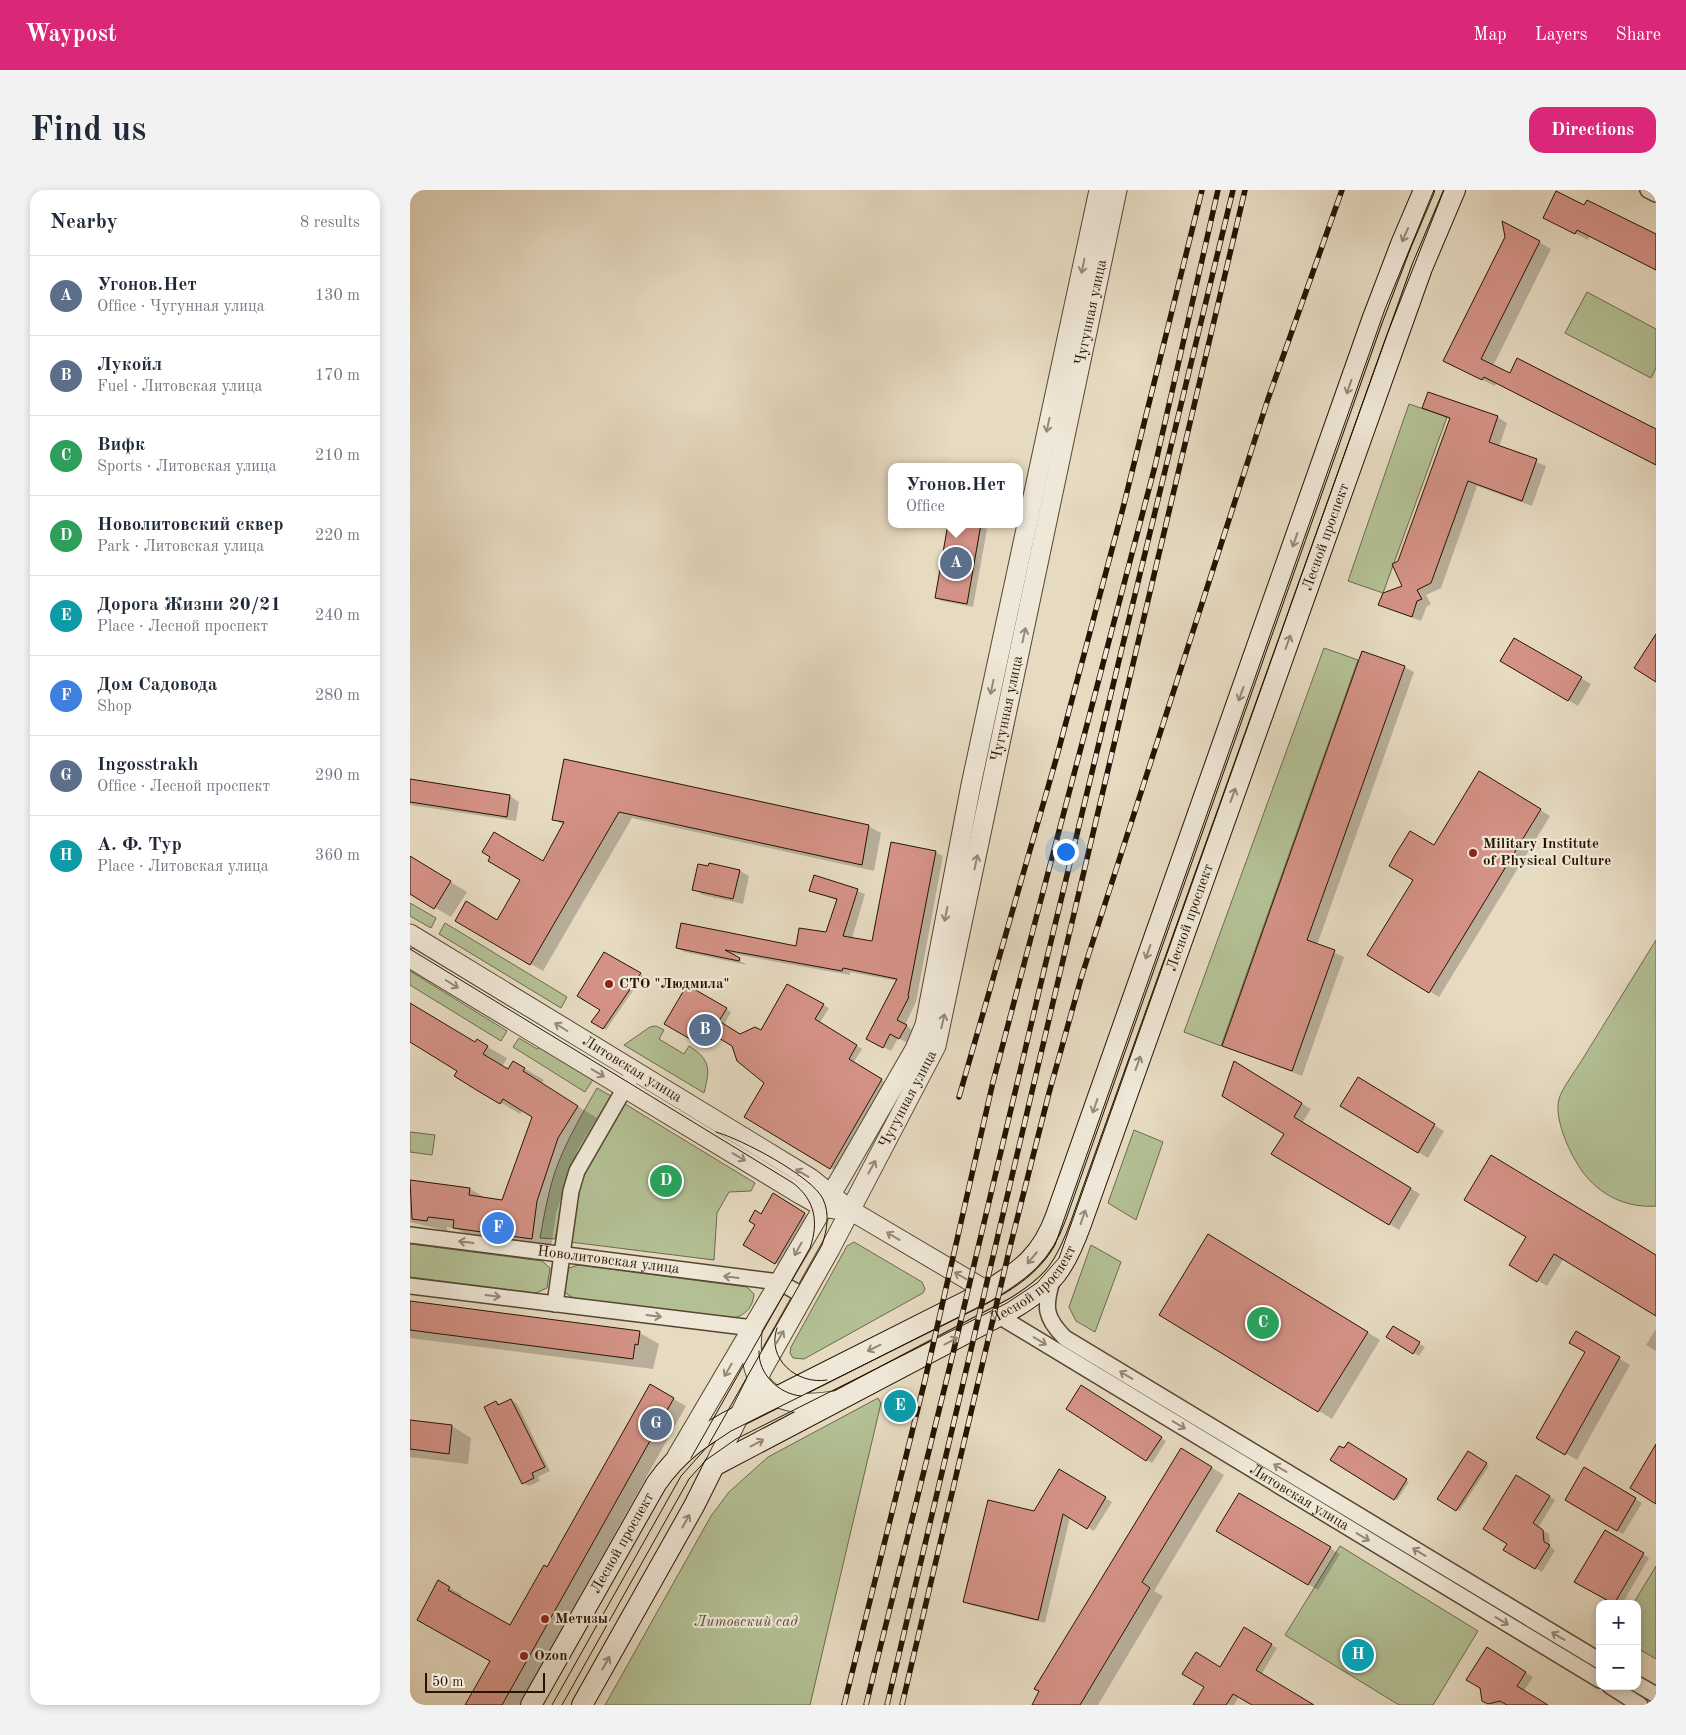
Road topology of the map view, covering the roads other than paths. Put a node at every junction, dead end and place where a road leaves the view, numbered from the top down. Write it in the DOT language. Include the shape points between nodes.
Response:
graph roads {
  1 [pos="1099,190"];
  2 [pos="1117,190"];
  3 [pos="1424,190"];
  4 [pos="1455,190"];
  5 [pos="1648,190"];
  6 [pos="1656,194"];
  7 [pos="1196,818"];
  8 [pos="1222,826"];
  9 [pos="410,934"];
  10 [pos="410,958"];
  11 [pos="634,1072"];
  12 [pos="625,1088"];
  13 [pos="827,1201"];
  14 [pos="850,1210"];
  15 [pos="410,1235"];
  16 [pos="561,1255"];
  17 [pos="1052,1281"];
  18 [pos="780,1282"];
  19 [pos="410,1286"];
  20 [pos="987,1291"];
  21 [pos="804,1296"];
  22 [pos="556,1304"];
  23 [pos="998,1316"];
  24 [pos="753,1328"];
  25 [pos="758,1379"];
  26 [pos="774,1397"];
  27 [pos="834,1402"];
  28 [pos="739,1416"];
  29 [pos="673,1461"];
  30 [pos="714,1466"];
  31 [pos="1596,1659"];
  32 [pos="1596,1678"];
  33 [pos="1641,1686"];
  34 [pos="1616,1690"];
  35 [pos="1656,1695"];
  36 [pos="531,1705"];
  37 [pos="582,1705"];
  38 [pos="1640,1705"];
  1 -- 13 [label="street, Чугунная улица, one-way" via="971,784 925,1025 915,1050"];
  14 -- 2 [label="street, Чугунная улица, one-way" via="932,1057 939,1037"];
  3 -- 7 [label="main road, Лесной проспект, one-way" via="1375,312"];
  8 -- 4 [label="main road, Лесной проспект, one-way" via="1422,268"];
  5 -- 6 [label="street"];
  7 -- 8 [label="main road"];
  7 -- 20 [label="main road, Лесной проспект, one-way" via="1051,1230 1027,1264"];
  17 -- 8 [label="main road, Лесной проспект, one-way" via="1075,1240"];
  11 -- 9 [label="street, Литовская улица, one-way"];
  10 -- 12 [label="street, Литовская улица, one-way"];
  11 -- 12 [label="street"];
  13 -- 11 [label="street, Литовская улица, one-way" via="810,1178"];
  12 -- 13 [label="street, Литовская улица, one-way"];
  12 -- 16 [label="street" via="577,1171"];
  13 -- 14 [label="street, Литовская улица"];
  13 -- 18 [label="street, Лесной проспект, one-way"];
  20 -- 14 [label="street, Литовская улица, one-way"];
  14 -- 21 [label="street"];
  16 -- 15 [label="street, Новолитовская улица, one-way"];
  18 -- 16 [label="street, Новолитовская улица, one-way"];
  16 -- 22 [label="street"];
  17 -- 23 [label="main road, Лесной проспект" via="1037,1294"];
  31 -- 17 [label="street, Литовская улица, one-way" via="1065,1338 1055,1328 1047,1311"];
  18 -- 21 [label="street, Новолитовская улица"];
  18 -- 24 [label="street, Лесной проспект"];
  19 -- 22 [label="street, one-way"];
  20 -- 26 [label="main road, Лесной проспект, one-way"];
  25 -- 21 [label="street, one-way"];
  22 -- 24 [label="street, one-way"];
  27 -- 23 [label="main road, Лесной проспект, one-way"];
  23 -- 32 [label="street, Литовская улица, one-way"];
  24 -- 25 [label="street" via="750,1352"];
  24 -- 29 [label="street, Лесной проспект, one-way"];
  25 -- 26 [label="street"];
  25 -- 28 [label="street"];
  26 -- 27 [label="street" via="805,1404"];
  26 -- 28 [label="main road, Лесной проспект"];
  30 -- 27 [label="main road, Лесной проспект, one-way"];
  28 -- 29 [label="main road, Лесной проспект" via="704,1435"];
  28 -- 30 [label="street"];
  29 -- 36 [label="main road, Лесной проспект" via="656,1484"];
  37 -- 30 [label="main road, one-way"];
  33 -- 35 [label="street"];
  34 -- 38 [label="street"];
}
